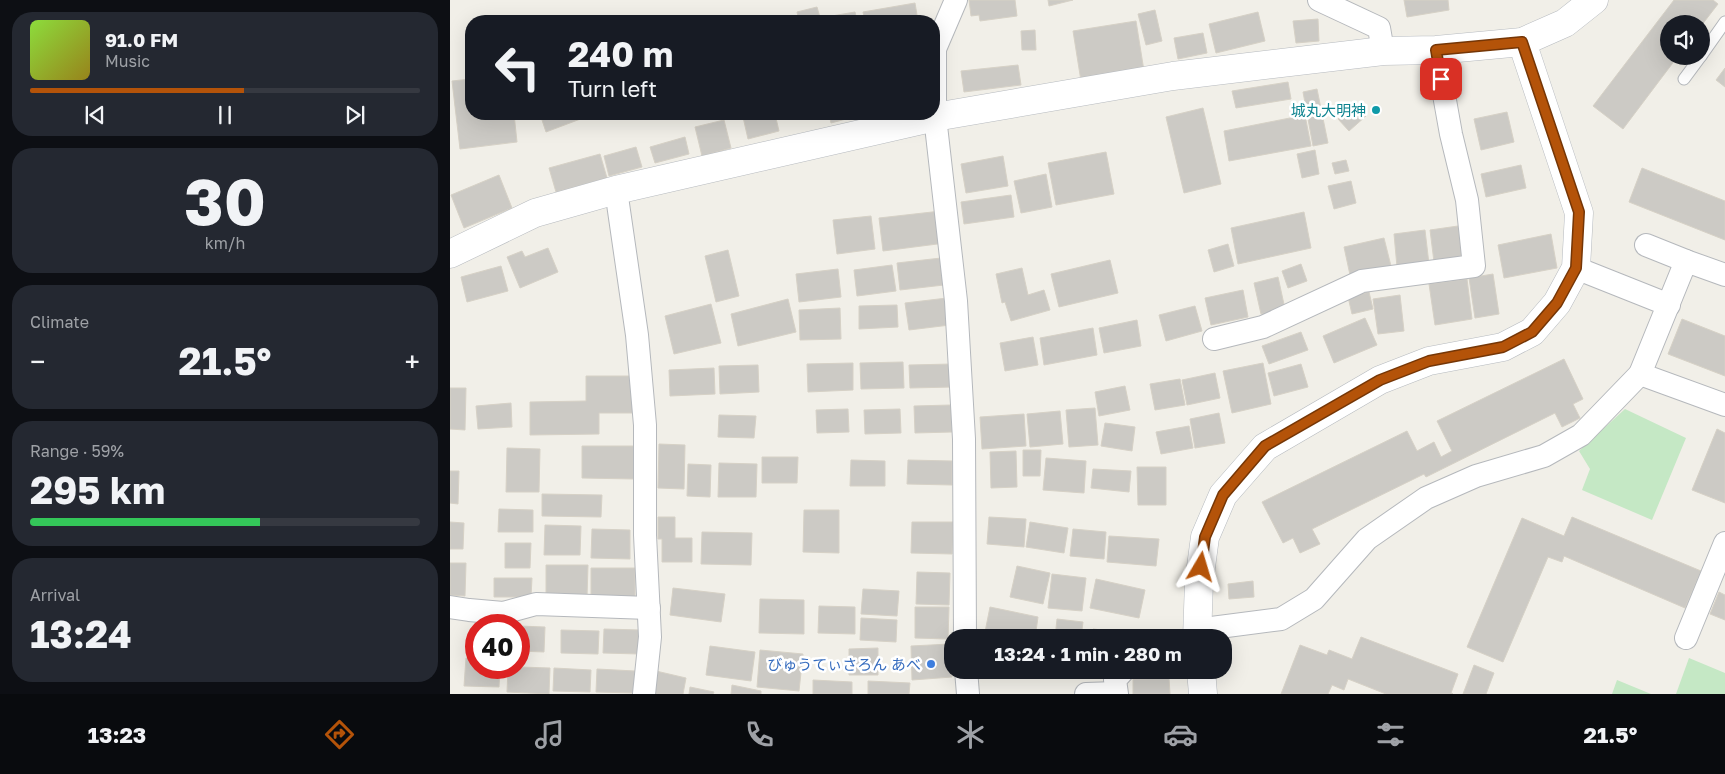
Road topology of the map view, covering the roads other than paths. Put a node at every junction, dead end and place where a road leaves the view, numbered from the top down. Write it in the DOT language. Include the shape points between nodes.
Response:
graph roads {
  1 [pos="956,0"];
  2 [pos="1319,0"];
  3 [pos="1594,0"];
  4 [pos="1725,22"];
  5 [pos="940,37"];
  6 [pos="1522,42"];
  7 [pos="1710,43"];
  8 [pos="1436,50"];
  9 [pos="1382,51"];
  10 [pos="1694,65"];
  11 [pos="1684,79"];
  12 [pos="940,116"];
  13 [pos="922,120"];
  14 [pos="935,120"];
  15 [pos="616,190"];
  16 [pos="1646,245"];
  17 [pos="450,254"];
  18 [pos="1686,262"];
  19 [pos="1576,268"];
  20 [pos="1725,275"];
  21 [pos="1668,305"];
  22 [pos="1214,339"];
  23 [pos="1640,374"];
  24 [pos="1725,405"];
  25 [pos="1725,542"];
  26 [pos="450,606"];
  27 [pos="649,608"];
  28 [pos="966,629"];
  29 [pos="1197,629"];
  30 [pos="1227,629"];
  31 [pos="1686,638"];
  32 [pos="967,679"];
  33 [pos="1116,679"];
  34 [pos="1202,679"];
  35 [pos="644,694"];
  36 [pos="968,694"];
  37 [pos="1086,694"];
  38 [pos="1116,694"];
  39 [pos="1203,694"];
  1 -- 5 [label="street"];
  2 -- 9 [label="street" via="1379,28"];
  3 -- 6 [label="street" via="1564,23"];
  4 -- 7 [label="lane"];
  6 -- 8 [label="street"];
  6 -- 19 [label="street" via="1579,212"];
  8 -- 9 [label="street"];
  8 -- 22 [label="street" via="1467,200 1474,266 1362,281 1263,327"];
  9 -- 12 [label="street" via="1173,76"];
  10 -- 11 [label="lane"];
  13 -- 15 [label="street"];
  14 -- 28 [label="street" via="957,311 964,439"];
  15 -- 17 [label="street" via="535,213"];
  15 -- 27 [label="street" via="637,335 645,425"];
  16 -- 18 [label="street"];
  18 -- 20 [label="street"];
  18 -- 21 [label="street"];
  19 -- 21 [label="street"];
  19 -- 29 [label="street" via="1557,303 1532,332 1503,347 1429,361 1380,380 1265,446 1223,495 1205,537"];
  21 -- 23 [label="street"];
  23 -- 24 [label="street"];
  23 -- 30 [label="street" via="1581,435 1544,456 1476,476 1426,498 1367,539 1314,599 1281,620"];
  25 -- 31 [label="street"];
  26 -- 27 [label="street" via="503,613 536,604"];
  27 -- 35 [label="street" via="650,637"];
  32 -- 36 [label="street"];
  33 -- 38 [label="street"];
  34 -- 39 [label="street"];
  37 -- 38 [label="street"];
}
